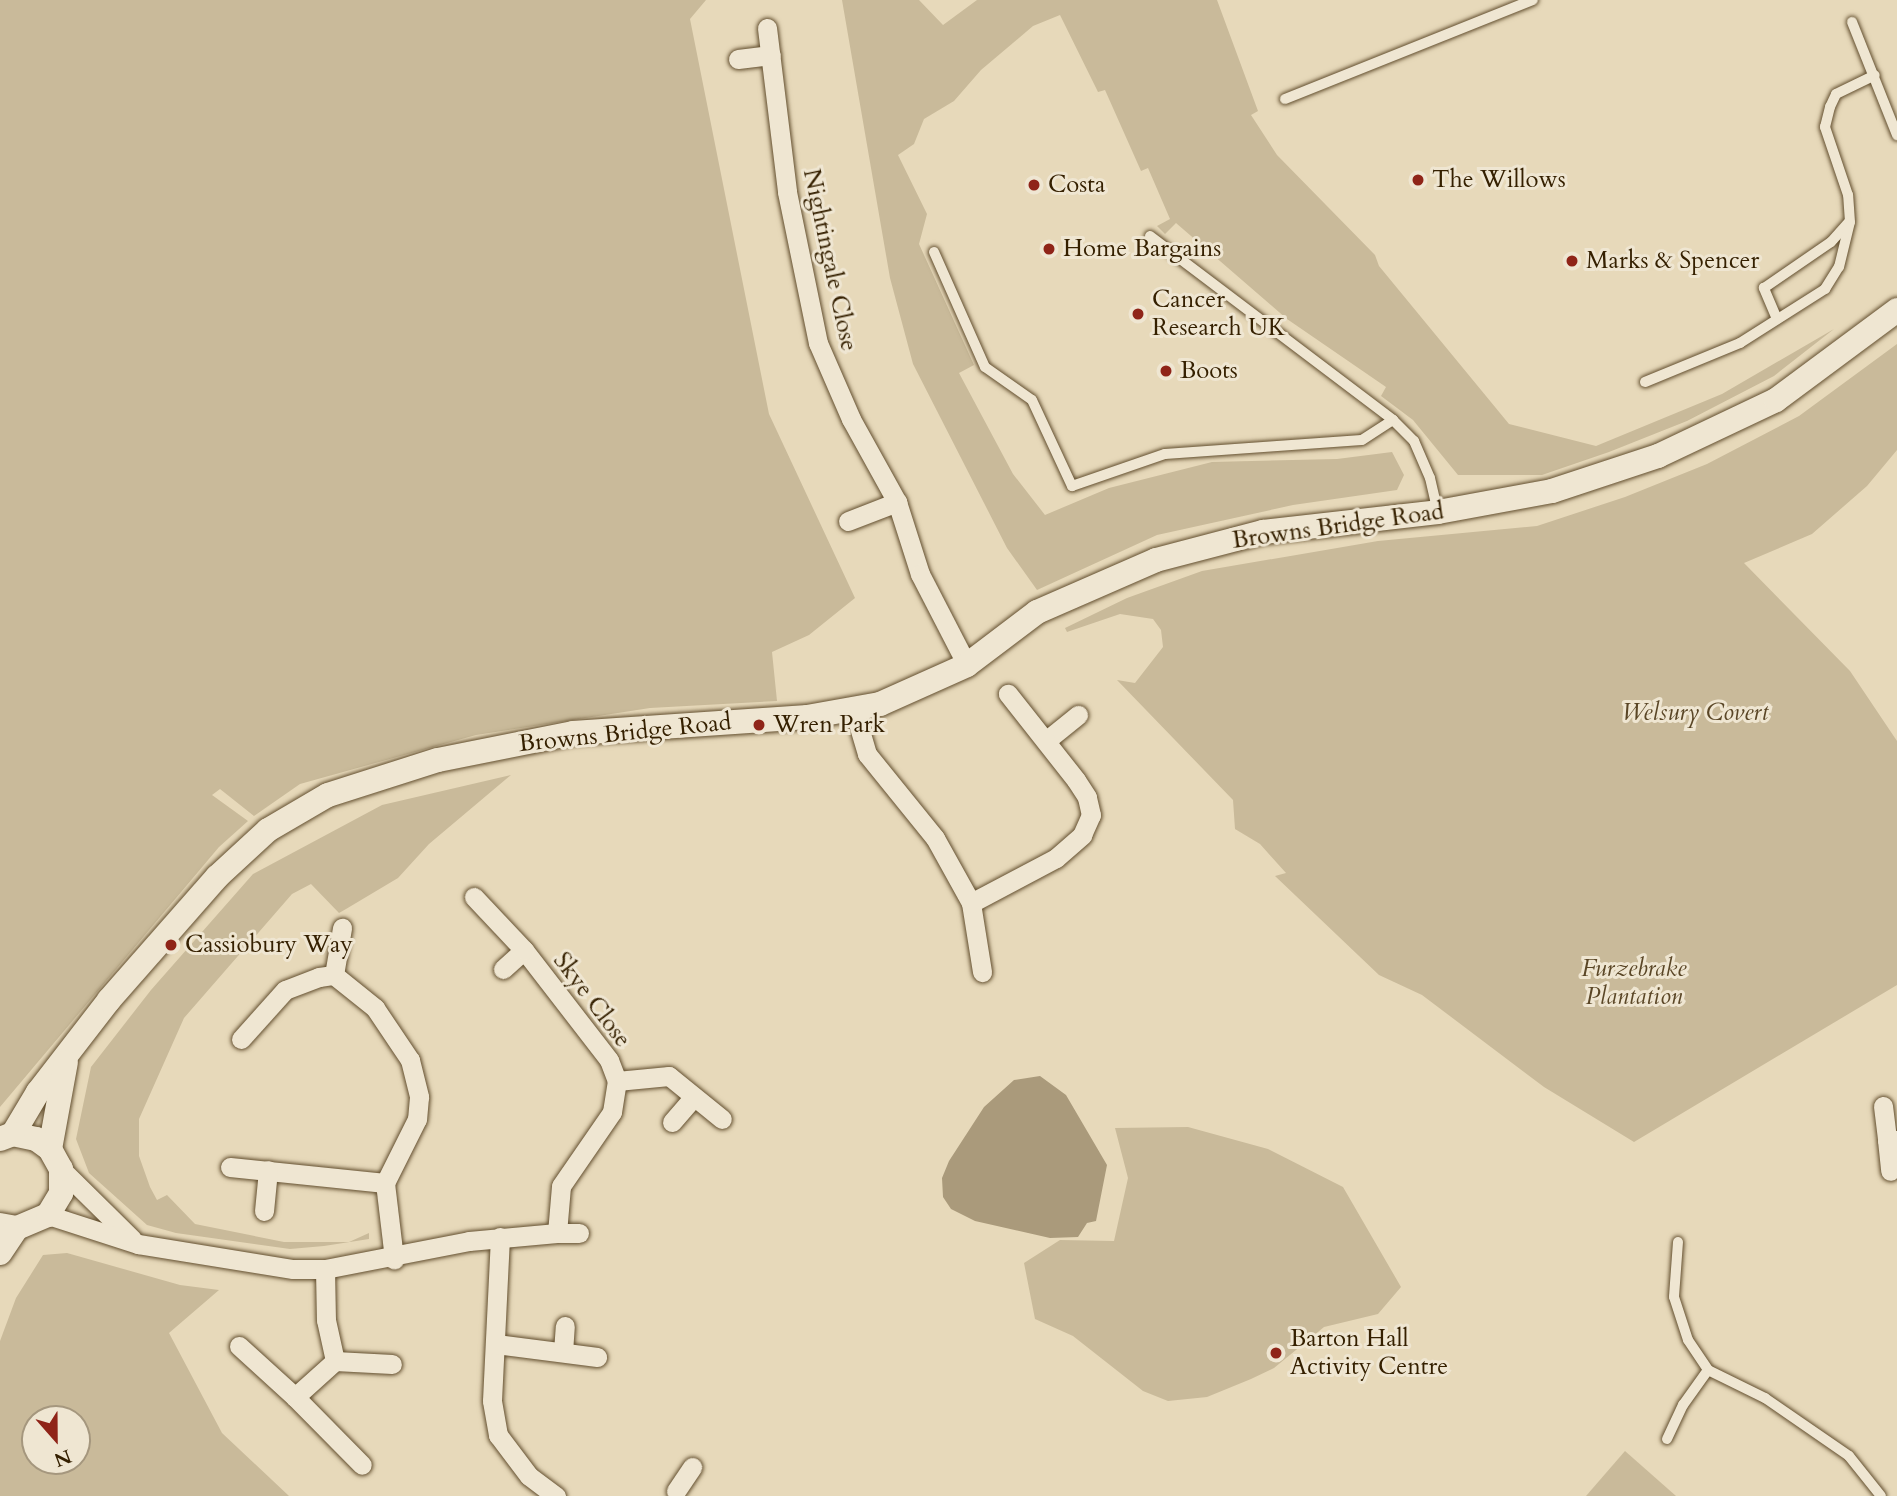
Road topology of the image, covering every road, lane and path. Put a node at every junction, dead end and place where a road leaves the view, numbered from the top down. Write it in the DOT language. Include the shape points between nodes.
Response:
graph roads {
  1 [pos="1533,0"];
  2 [pos="1852,22"];
  3 [pos="767,28"];
  4 [pos="771,55"];
  5 [pos="738,59"];
  6 [pos="1875,75"];
  7 [pos="1285,99"];
  8 [pos="1895,120"];
  9 [pos="1897,135"];
  10 [pos="1850,222"];
  11 [pos="1150,236"];
  12 [pos="934,252"];
  13 [pos="1897,295"];
  14 [pos="1889,316"];
  15 [pos="1777,319"];
  16 [pos="1645,382"];
  17 [pos="1393,420"];
  18 [pos="897,502"];
  19 [pos="1438,512"];
  20 [pos="848,521"];
  21 [pos="967,666"];
  22 [pos="1008,694"];
  23 [pos="854,710"];
  24 [pos="1078,715"];
  25 [pos="1047,740"];
  26 [pos="474,897"];
  27 [pos="971,903"];
  28 [pos="342,928"];
  29 [pos="524,950"];
  30 [pos="503,969"];
  31 [pos="982,972"];
  32 [pos="334,975"];
  33 [pos="241,1039"];
  34 [pos="68,1054"];
  35 [pos="617,1080"];
  36 [pos="694,1097"];
  37 [pos="1883,1106"];
  38 [pos="722,1119"];
  39 [pos="672,1122"];
  40 [pos="7,1137"];
  41 [pos="1892,1140"];
  42 [pos="55,1159"];
  43 [pos="230,1167"];
  44 [pos="268,1170"];
  45 [pos="1890,1171"];
  46 [pos="385,1182"];
  47 [pos="264,1211"];
  48 [pos="47,1215"];
  49 [pos="8,1226"];
  50 [pos="557,1233"];
  51 [pos="579,1233"];
  52 [pos="500,1237"];
  53 [pos="1678,1242"];
  54 [pos="138,1244"];
  55 [pos="0,1254"];
  56 [pos="394,1259"];
  57 [pos="325,1269"];
  58 [pos="565,1326"];
  59 [pos="496,1344"];
  60 [pos="239,1346"];
  61 [pos="563,1353"];
  62 [pos="597,1357"];
  63 [pos="335,1361"];
  64 [pos="392,1364"];
  65 [pos="1708,1370"];
  66 [pos="295,1397"];
  67 [pos="1667,1439"];
  68 [pos="362,1465"];
  69 [pos="692,1467"];
  70 [pos="677,1494"];
  71 [pos="556,1496"];
  72 [pos="1881,1496"];
  1 -- 7 [label="lane"];
  2 -- 6 [label="lane"];
  3 -- 4 [label="street, Nightingale Close"];
  4 -- 5 [label="street"];
  4 -- 18 [label="street, Nightingale Close" via="787,192 818,343 851,419"];
  6 -- 8 [label="lane"];
  6 -- 10 [label="lane" via="1836,94 1825,127 1831,156 1849,195"];
  8 -- 9 [label="lane"];
  10 -- 15 [label="lane" via="1839,267 1825,289"];
  10 -- 15 [label="lane" via="1831,242 1763,288"];
  11 -- 17 [label="lane"];
  12 -- 17 [label="lane" via="985,367 1032,400 1072,486 1165,454 1362,440"];
  13 -- 14 [label="street, Browns Bridge Road"];
  14 -- 19 [label="street, Browns Bridge Road" via="1776,400 1658,456 1552,491"];
  15 -- 16 [label="lane" via="1740,342"];
  17 -- 19 [label="lane" via="1414,441"];
  18 -- 20 [label="street"];
  18 -- 21 [label="street, Nightingale Close" via="920,573"];
  19 -- 21 [label="street, Browns Bridge Road" via="1263,532 1156,560 1037,612"];
  21 -- 23 [label="street, Browns Bridge Road" via="912,693"];
  22 -- 25 [label="street"];
  23 -- 27 [label="street" via="867,754 935,838"];
  23 -- 34 [label="street, Browns Bridge Road" via="573,733 438,760 328,795 288,816 243,850 109,1000"];
  24 -- 25 [label="street"];
  25 -- 27 [label="street" via="1087,797 1091,815 1082,835 1027,876"];
  26 -- 29 [label="street, Skye Close"];
  27 -- 31 [label="street"];
  28 -- 32 [label="street"];
  29 -- 30 [label="street, Skye Close"];
  29 -- 35 [label="street, Skye Close" via="609,1060"];
  32 -- 33 [label="street" via="285,990"];
  32 -- 46 [label="street" via="375,1008 410,1060 419,1097 417,1119"];
  34 -- 40 [label="street, Browns Bridge Road"];
  34 -- 42 [label="street, Browns Bridge Road"];
  35 -- 36 [label="street, Skye Close" via="669,1076"];
  35 -- 50 [label="street, Skye Close" via="612,1112 561,1186"];
  36 -- 38 [label="street, Skye Close"];
  36 -- 39 [label="street"];
  37 -- 41 [label="street"];
  40 -- 42 [label="street" via="37,1139"];
  41 -- 45 [label="street"];
  42 -- 48 [label="street, Browns Bridge Road" via="61,1193"];
  42 -- 54 [label="street"];
  43 -- 44 [label="street"];
  44 -- 46 [label="street"];
  44 -- 47 [label="street"];
  46 -- 56 [label="street"];
  48 -- 49 [label="street"];
  48 -- 54 [label="street"];
  49 -- 55 [label="street"];
  50 -- 51 [label="street"];
  50 -- 52 [label="street"];
  52 -- 56 [label="street"];
  52 -- 59 [label="street"];
  53 -- 65 [label="lane" via="1674,1297 1688,1340"];
  54 -- 57 [label="street" via="236,1263"];
  56 -- 57 [label="street"];
  57 -- 63 [label="street" via="326,1320"];
  58 -- 61 [label="street"];
  59 -- 61 [label="street"];
  59 -- 71 [label="street" via="492,1401 498,1435 511,1458"];
  60 -- 66 [label="street"];
  61 -- 62 [label="street"];
  63 -- 64 [label="street"];
  63 -- 66 [label="street"];
  65 -- 67 [label="lane" via="1683,1405"];
  65 -- 72 [label="lane" via="1765,1398 1849,1456"];
  66 -- 68 [label="street"];
  69 -- 70 [label="street"];
}
